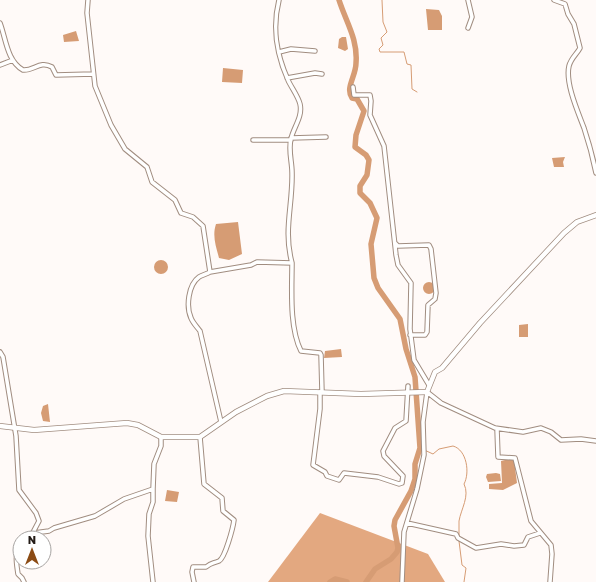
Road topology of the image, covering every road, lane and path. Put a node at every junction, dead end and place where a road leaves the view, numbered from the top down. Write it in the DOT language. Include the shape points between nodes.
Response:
graph roads {
  1 [pos="88,0"];
  2 [pos="279,0"];
  3 [pos="468,0"];
  4 [pos="554,0"];
  5 [pos="0,23"];
  6 [pos="468,28"];
  7 [pos="315,50"];
  8 [pos="279,52"];
  9 [pos="13,60"];
  10 [pos="0,65"];
  11 [pos="93,74"];
  12 [pos="322,74"];
  13 [pos="287,78"];
  14 [pos="353,87"];
  15 [pos="326,137"];
  16 [pos="291,139"];
  17 [pos="253,140"];
  18 [pos="596,173"];
  19 [pos="596,216"];
  20 [pos="395,243"];
  21 [pos="292,263"];
  22 [pos="210,272"];
  23 [pos="410,335"];
  24 [pos="0,352"];
  25 [pos="429,385"];
  26 [pos="408,386"];
  27 [pos="321,392"];
  28 [pos="410,392"];
  29 [pos="427,392"];
  30 [pos="221,422"];
  31 [pos="0,426"];
  32 [pos="14,428"];
  33 [pos="497,429"];
  34 [pos="161,437"];
  35 [pos="200,438"];
  36 [pos="596,441"];
  37 [pos="153,489"];
  38 [pos="407,524"];
  39 [pos="35,530"];
  40 [pos="52,530"];
  41 [pos="540,533"];
  42 [pos="18,570"];
  43 [pos="24,582"];
  44 [pos="153,582"];
  45 [pos="194,582"];
  46 [pos="402,582"];
  47 [pos="550,582"];
  1 -- 11 [label="street"];
  2 -- 8 [label="street" via="274,30"];
  3 -- 6 [label="street" via="472,17"];
  4 -- 18 [label="street" via="565,4 578,36 580,48 572,58 569,75"];
  5 -- 9 [label="street"];
  7 -- 8 [label="street"];
  8 -- 13 [label="street"];
  9 -- 10 [label="street"];
  9 -- 11 [label="street" via="17,67 23,70 46,65 52,67 56,75"];
  11 -- 22 [label="street" via="95,86 111,125 125,149 147,167 152,182 175,200 181,213 193,217 203,226"];
  12 -- 13 [label="street"];
  13 -- 16 [label="street" via="300,105 299,120"];
  14 -- 20 [label="street" via="354,95 370,95 372,101 370,115 384,146"];
  15 -- 16 [label="street"];
  16 -- 17 [label="street"];
  16 -- 21 [label="street" via="292,196 288,218 288,245"];
  19 -- 25 [label="street" via="577,222 554,243 442,368 435,372"];
  20 -- 23 [label="street" via="398,265 411,283"];
  20 -- 23 [label="street" via="398,246 429,245 431,249 436,293 435,299 428,305 427,332 425,335"];
  21 -- 22 [label="street" via="257,262"];
  21 -- 27 [label="street" via="296,337 301,351 321,355"];
  22 -- 30 [label="street" via="195,281 188,310 200,331"];
  23 -- 25 [label="street" via="414,360"];
  24 -- 32 [label="street" via="4,361"];
  25 -- 29 [label="street"];
  26 -- 28 [label="street"];
  27 -- 28 [label="street"];
  27 -- 28 [label="street" via="313,464 327,476 339,480 344,473 378,477 398,484 404,479 403,476 384,456 383,450 395,428 406,421"];
  27 -- 30 [label="street" via="284,391 267,396"];
  28 -- 29 [label="street"];
  29 -- 33 [label="street" via="441,403"];
  29 -- 38 [label="street" via="423,422 424,455"];
  30 -- 35 [label="street"];
  31 -- 32 [label="street"];
  32 -- 34 [label="street" via="34,430 127,423 138,425"];
  32 -- 39 [label="street" via="20,490 36,513 39,521"];
  33 -- 36 [label="street" via="523,432 541,428 561,440"];
  33 -- 41 [label="street" via="498,457 515,458 531,521"];
  34 -- 35 [label="street"];
  34 -- 37 [label="street" via="161,446 154,464"];
  35 -- 45 [label="street" via="204,484 222,498 223,511 234,520 225,555 220,561 209,563 206,567 193,566"];
  37 -- 40 [label="street" via="124,499 95,516"];
  37 -- 44 [label="street" via="148,536"];
  38 -- 41 [label="street" via="456,534 470,547 481,549 501,544 524,544 528,537"];
  38 -- 46 [label="street" via="404,532"];
  41 -- 47 [label="street" via="548,539 552,554"];
  42 -- 43 [label="street"];
}
